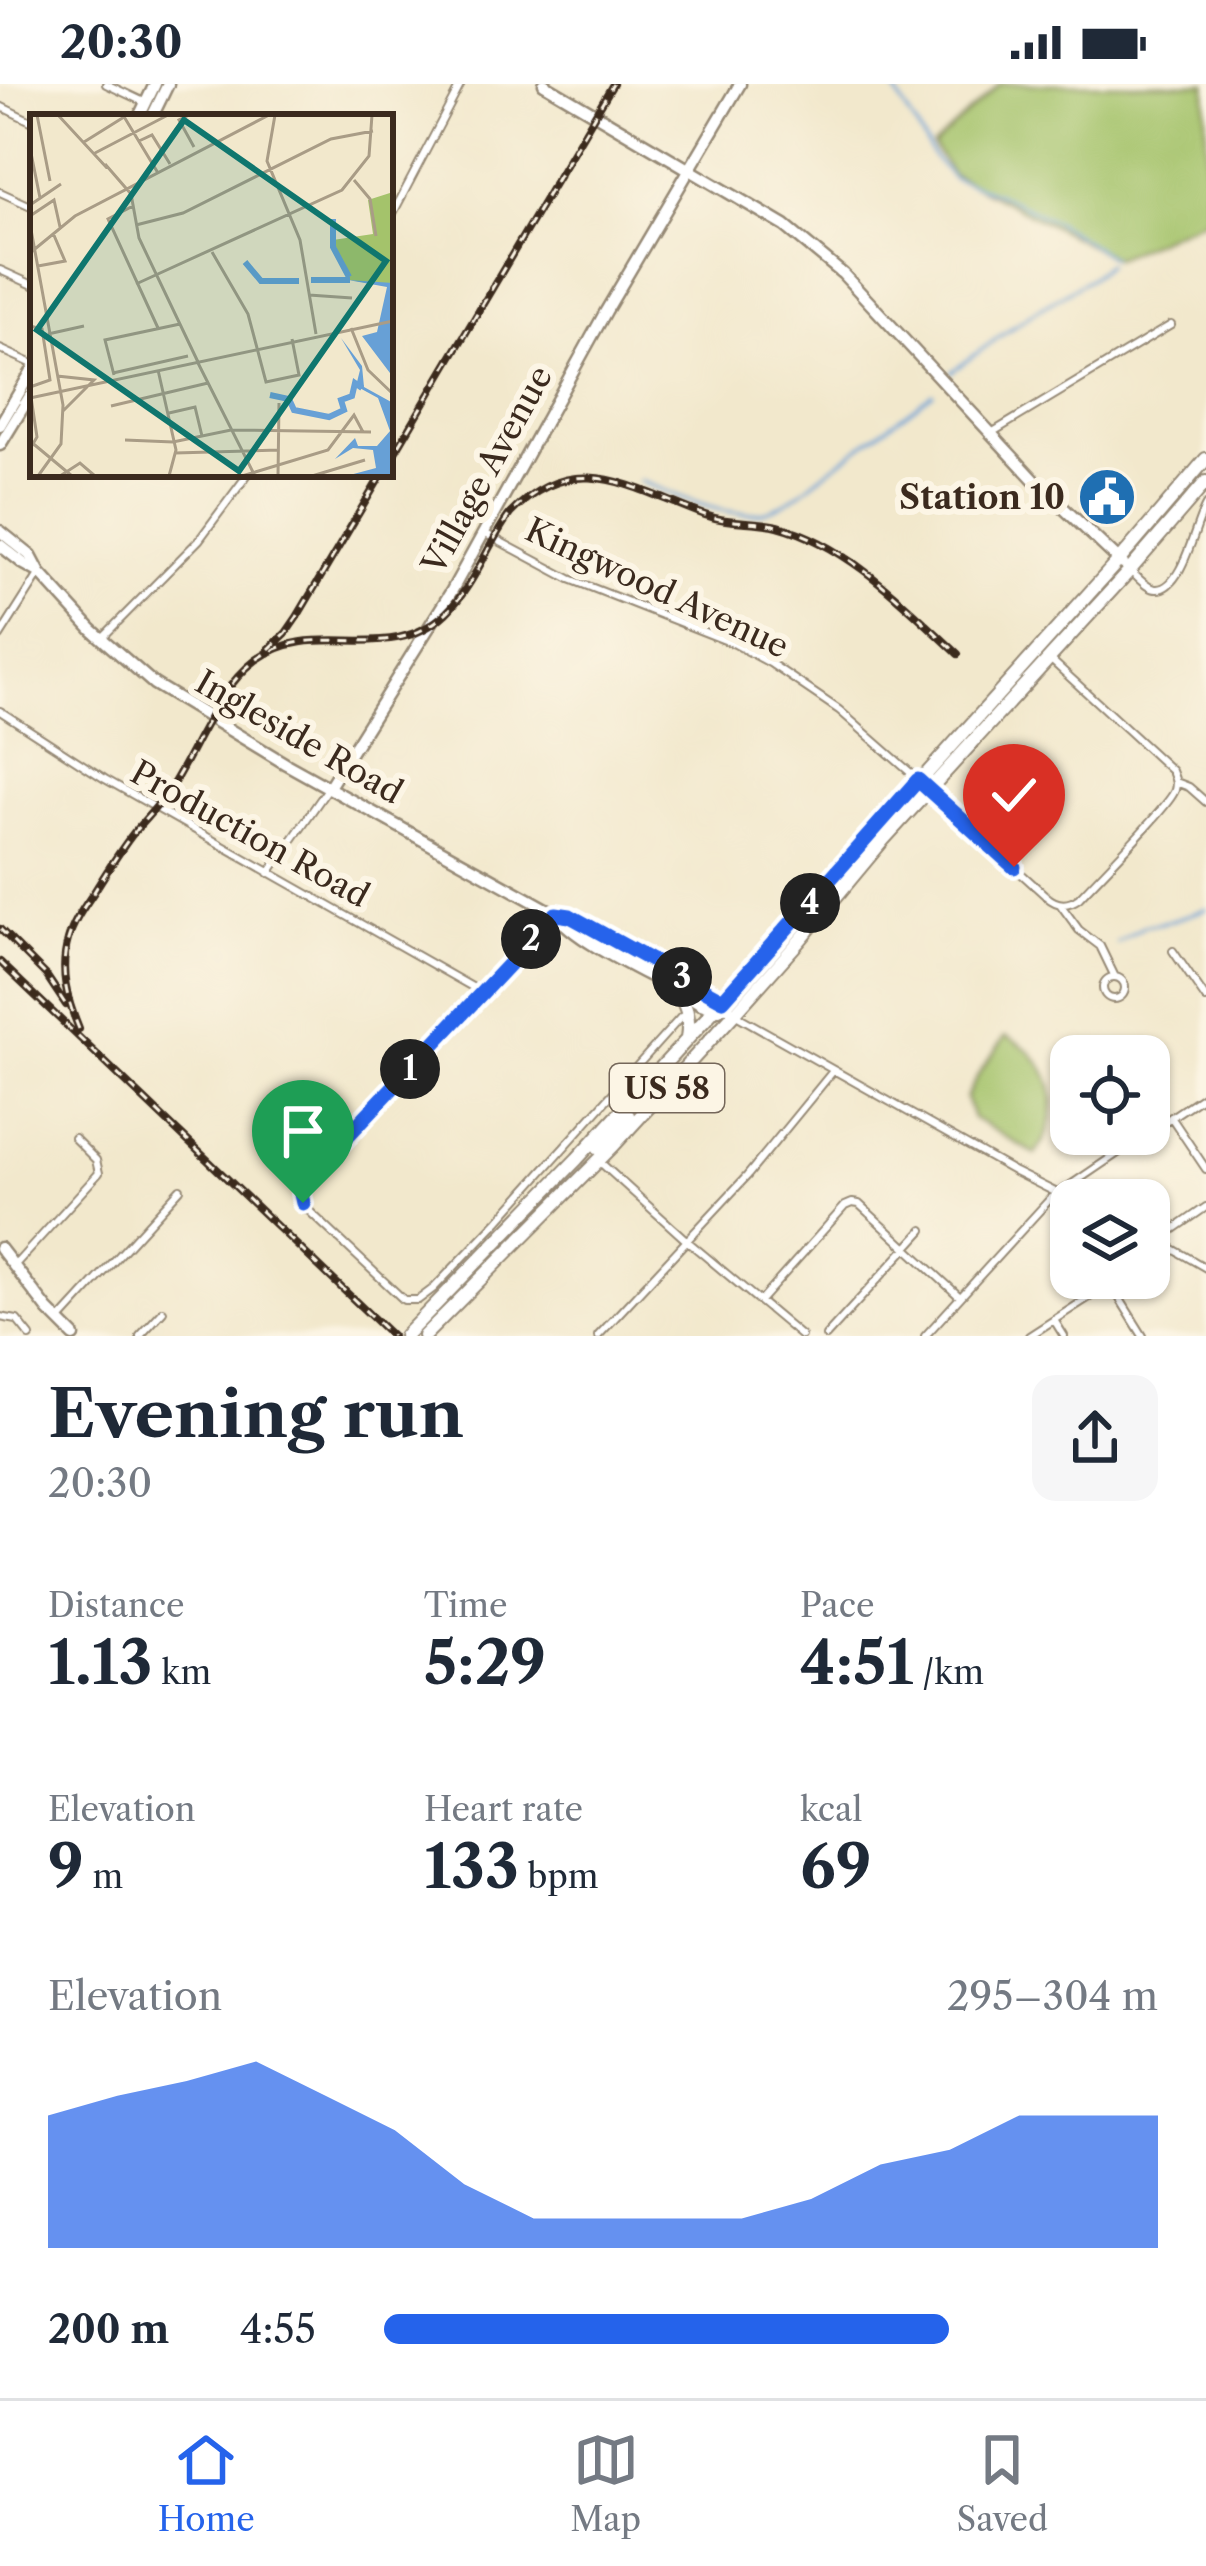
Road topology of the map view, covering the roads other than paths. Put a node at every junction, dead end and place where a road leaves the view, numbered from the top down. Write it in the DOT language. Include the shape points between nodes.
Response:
graph roads {
  1 [pos="106,84"];
  2 [pos="155,84"];
  3 [pos="168,84"];
  4 [pos="461,84"];
  5 [pos="544,84"];
  6 [pos="740,84"];
  7 [pos="0,106"];
  8 [pos="152,109"];
  9 [pos="30,121"];
  10 [pos="690,170"];
  11 [pos="0,192"];
  12 [pos="30,206"];
  13 [pos="393,213"];
  14 [pos="0,270"];
  15 [pos="30,284"];
  16 [pos="1171,325"];
  17 [pos="0,350"];
  18 [pos="30,365"];
  19 [pos="30,372"];
  20 [pos="30,395"];
  21 [pos="3,428"];
  22 [pos="990,434"];
  23 [pos="0,445"];
  24 [pos="1206,459"];
  25 [pos="246,477"];
  26 [pos="1206,482"];
  27 [pos="1206,505"];
  28 [pos="0,531"];
  29 [pos="1154,531"];
  30 [pos="484,532"];
  31 [pos="0,545"];
  32 [pos="1124,565"];
  33 [pos="40,573"];
  34 [pos="0,636"];
  35 [pos="101,639"];
  36 [pos="1050,658"];
  37 [pos="0,711"];
  38 [pos="1176,782"];
  39 [pos="924,785"];
  40 [pos="328,788"];
  41 [pos="1206,802"];
  42 [pos="269,873"];
  43 [pos="1060,904"];
  44 [pos="556,914"];
  45 [pos="1173,951"];
  46 [pos="1115,977"];
  47 [pos="672,988"];
  48 [pos="481,992"];
  49 [pos="1206,999"];
  50 [pos="719,1005"];
  51 [pos="734,1014"];
  52 [pos="681,1017"];
  53 [pos="687,1039"];
  54 [pos="833,1071"];
  55 [pos="1206,1094"];
  56 [pos="634,1097"];
  57 [pos="1171,1117"];
  58 [pos="581,1129"];
  59 [pos="74,1138"];
  60 [pos="594,1141"];
  61 [pos="1114,1155"];
  62 [pos="598,1160"];
  63 [pos="575,1162"];
  64 [pos="1206,1169"];
  65 [pos="1079,1179"];
  66 [pos="1050,1189"];
  67 [pos="180,1190"];
  68 [pos="1050,1201"];
  69 [pos="1206,1207"];
  70 [pos="923,1230"];
  71 [pos="1170,1233"];
  72 [pos="686,1240"];
  73 [pos="1170,1247"];
  74 [pos="0,1248"];
  75 [pos="907,1248"];
  76 [pos="14,1266"];
  77 [pos="1206,1268"];
  78 [pos="454,1294"];
  79 [pos="426,1295"];
  80 [pos="960,1297"];
  81 [pos="1086,1299"];
  82 [pos="1121,1299"];
  83 [pos="761,1300"];
  84 [pos="436,1302"];
  85 [pos="163,1311"];
  86 [pos="0,1318"];
  87 [pos="1054,1320"];
  88 [pos="58,1322"];
  89 [pos="30,1336"];
  90 [pos="74,1336"];
  91 [pos="140,1336"];
  92 [pos="405,1336"];
  93 [pos="424,1336"];
  94 [pos="598,1336"];
  95 [pos="801,1336"];
  96 [pos="826,1336"];
  97 [pos="925,1336"];
  98 [pos="1029,1336"];
  99 [pos="1064,1336"];
  100 [pos="1143,1336"];
  1 -- 8 [label="street"];
  2 -- 8 [label="street"];
  3 -- 8 [label="street"];
  4 -- 13 [label="street"];
  5 -- 10 [label="street"];
  6 -- 10 [label="street, Village Avenue"];
  7 -- 9 [label="street"];
  10 -- 22 [label="street" via="824,256"];
  10 -- 30 [label="street, Village Avenue"];
  11 -- 12 [label="street"];
  14 -- 15 [label="street"];
  16 -- 22 [label="street"];
  17 -- 18 [label="street"];
  19 -- 21 [label="street"];
  20 -- 21 [label="street"];
  21 -- 23 [label="street"];
  22 -- 32 [label="street"];
  24 -- 29 [label="main road, US 58"];
  25 -- 35 [label="street" via="195,545"];
  26 -- 29 [label="main road, US 58"];
  27 -- 32 [label="street" via="1168,585 1151,588"];
  28 -- 33 [label="street, Ingleside Road"];
  29 -- 32 [label="main road, US 58"];
  30 -- 39 [label="street, Kingwood Avenue" via="570,579 770,663 839,710"];
  30 -- 40 [label="street, Village Avenue"];
  31 -- 33 [label="street, Ingleside Road"];
  32 -- 36 [label="main road, US 58"];
  32 -- 39 [label="main road, US 58"];
  33 -- 34 [label="street"];
  33 -- 35 [label="street, Ingleside Road"];
  35 -- 40 [label="street, Ingleside Road" via="185,704"];
  36 -- 38 [label="street"];
  36 -- 39 [label="main road, US 58"];
  37 -- 42 [label="street, Production Road"];
  38 -- 41 [label="street"];
  38 -- 43 [label="street" via="1173,795 1079,898"];
  39 -- 43 [label="street, Kingwood Avenue"];
  39 -- 50 [label="main road, US 58"];
  39 -- 51 [label="main road, US 58"];
  40 -- 42 [label="street, Village Avenue"];
  40 -- 44 [label="street, Ingleside Road"];
  42 -- 48 [label="street, Production Road"];
  43 -- 46 [label="street, Kingwood Avenue" via="1100,946"];
  44 -- 47 [label="street, Ingleside Road"];
  44 -- 48 [label="street"];
  44 -- 50 [label="street, Ingleside Road"];
  45 -- 49 [label="street"];
  47 -- 50 [label="street, Ingleside Road"];
  47 -- 53 [label="main road" via="689,1013"];
  48 -- 79 [label="street" via="301,1194 404,1300"];
  50 -- 51 [label="street, Ingleside Road"];
  50 -- 53 [label="main road, US 58"];
  51 -- 54 [label="street, Ingleside Road"];
  51 -- 62 [label="main road, US 58"];
  52 -- 58 [label="street"];
  53 -- 56 [label="main road, US 58"];
  54 -- 66 [label="street, Ingleside Road"];
  54 -- 72 [label="street"];
  55 -- 57 [label="street"];
  56 -- 60 [label="main road, US 58"];
  56 -- 62 [label="main road"];
  57 -- 64 [label="street"];
  58 -- 60 [label="street"];
  58 -- 79 [label="street"];
  59 -- 76 [label="street" via="99,1173"];
  60 -- 63 [label="main road, US 58"];
  61 -- 65 [label="street"];
  62 -- 63 [label="main road"];
  62 -- 72 [label="street"];
  62 -- 78 [label="main road, US 58"];
  63 -- 78 [label="main road, US 58"];
  67 -- 88 [label="street"];
  68 -- 80 [label="street"];
  69 -- 71 [label="street"];
  70 -- 75 [label="street"];
  72 -- 83 [label="street"];
  72 -- 94 [label="street"];
  73 -- 77 [label="street"];
  74 -- 76 [label="street"];
  75 -- 80 [label="street"];
  75 -- 83 [label="street" via="852,1203"];
  75 -- 96 [label="street"];
  76 -- 88 [label="street"];
  78 -- 92 [label="main road, US 58"];
  78 -- 93 [label="main road, US 58"];
  79 -- 84 [label="street"];
  80 -- 97 [label="street"];
  81 -- 87 [label="street"];
  82 -- 100 [label="street"];
  83 -- 95 [label="street"];
  85 -- 91 [label="street"];
  86 -- 89 [label="street" via="23,1324"];
  87 -- 98 [label="street"];
  87 -- 99 [label="street"];
  88 -- 90 [label="street"];
}
